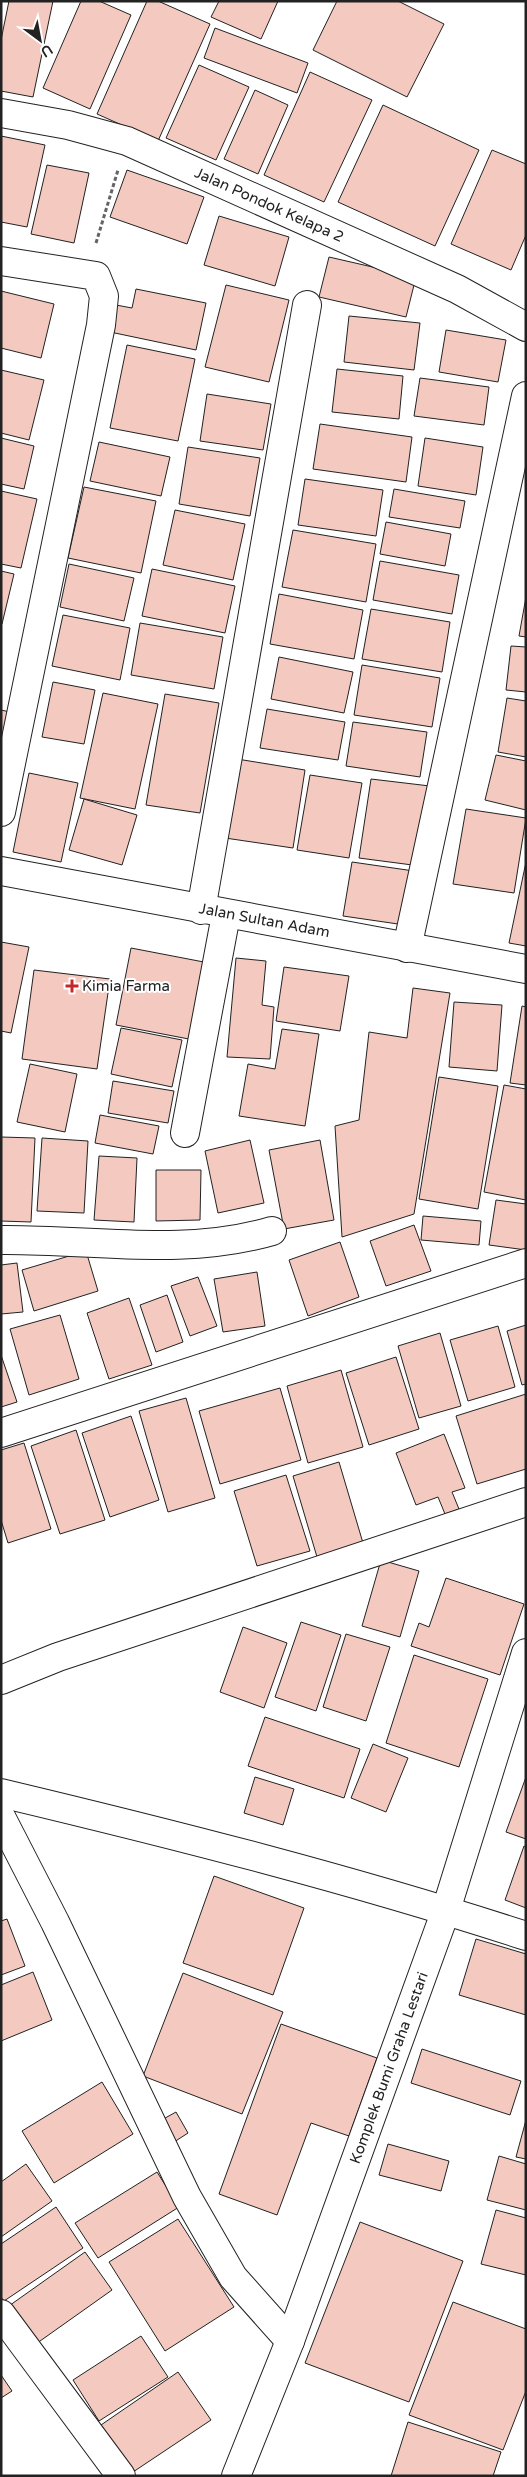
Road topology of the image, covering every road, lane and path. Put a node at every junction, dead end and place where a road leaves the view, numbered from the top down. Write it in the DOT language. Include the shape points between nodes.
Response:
graph roads {
  1 [pos="1,113"];
  2 [pos="127,141"];
  3 [pos="1,261"];
  4 [pos="86,275"];
  5 [pos="307,305"];
  6 [pos="526,327"];
  7 [pos="526,396"];
  8 [pos="1,812"];
  9 [pos="1,871"];
  10 [pos="214,912"];
  11 [pos="407,948"];
  12 [pos="526,969"];
  13 [pos="185,1133"];
  14 [pos="272,1232"];
  15 [pos="1,1240"];
  16 [pos="526,1262"];
  17 [pos="1,1433"];
  18 [pos="526,1502"];
  19 [pos="526,1653"];
  20 [pos="1,1680"];
  21 [pos="1,1793"];
  22 [pos="1,1817"];
  23 [pos="446,1910"];
  24 [pos="526,1936"];
  25 [pos="1,2314"];
  26 [pos="290,2341"];
  27 [pos="121,2476"];
  28 [pos="236,2476"];
  1 -- 2 [label="street, Jalan Pondok Kelapa 2" via="68,125"];
  2 -- 4 [label="path"];
  2 -- 6 [label="street, Jalan Pondok Kelapa 2" via="458,289"];
  3 -- 4 [label="street"];
  4 -- 8 [label="street" via="96,276 104,296 101,325"];
  5 -- 10 [label="street"];
  7 -- 11 [label="street"];
  9 -- 10 [label="street, Jalan Sultan Adam"];
  10 -- 11 [label="street, Jalan Sultan Adam"];
  10 -- 13 [label="street"];
  11 -- 12 [label="street, Jalan Sultan Adam"];
  14 -- 15 [label="street" via="243,1240 200,1245"];
  16 -- 17 [label="street"];
  18 -- 20 [label="street" via="58,1657"];
  19 -- 23 [label="street, Komplek Bumi Graha Lestari"];
  21 -- 23 [label="street" via="122,1822"];
  22 -- 26 [label="street" via="187,2197 233,2277"];
  23 -- 24 [label="street"];
  23 -- 26 [label="street, Komplek Bumi Graha Lestari"];
  25 -- 27 [label="street"];
  26 -- 28 [label="street, Komplek Bumi Graha Lestari"];
}
